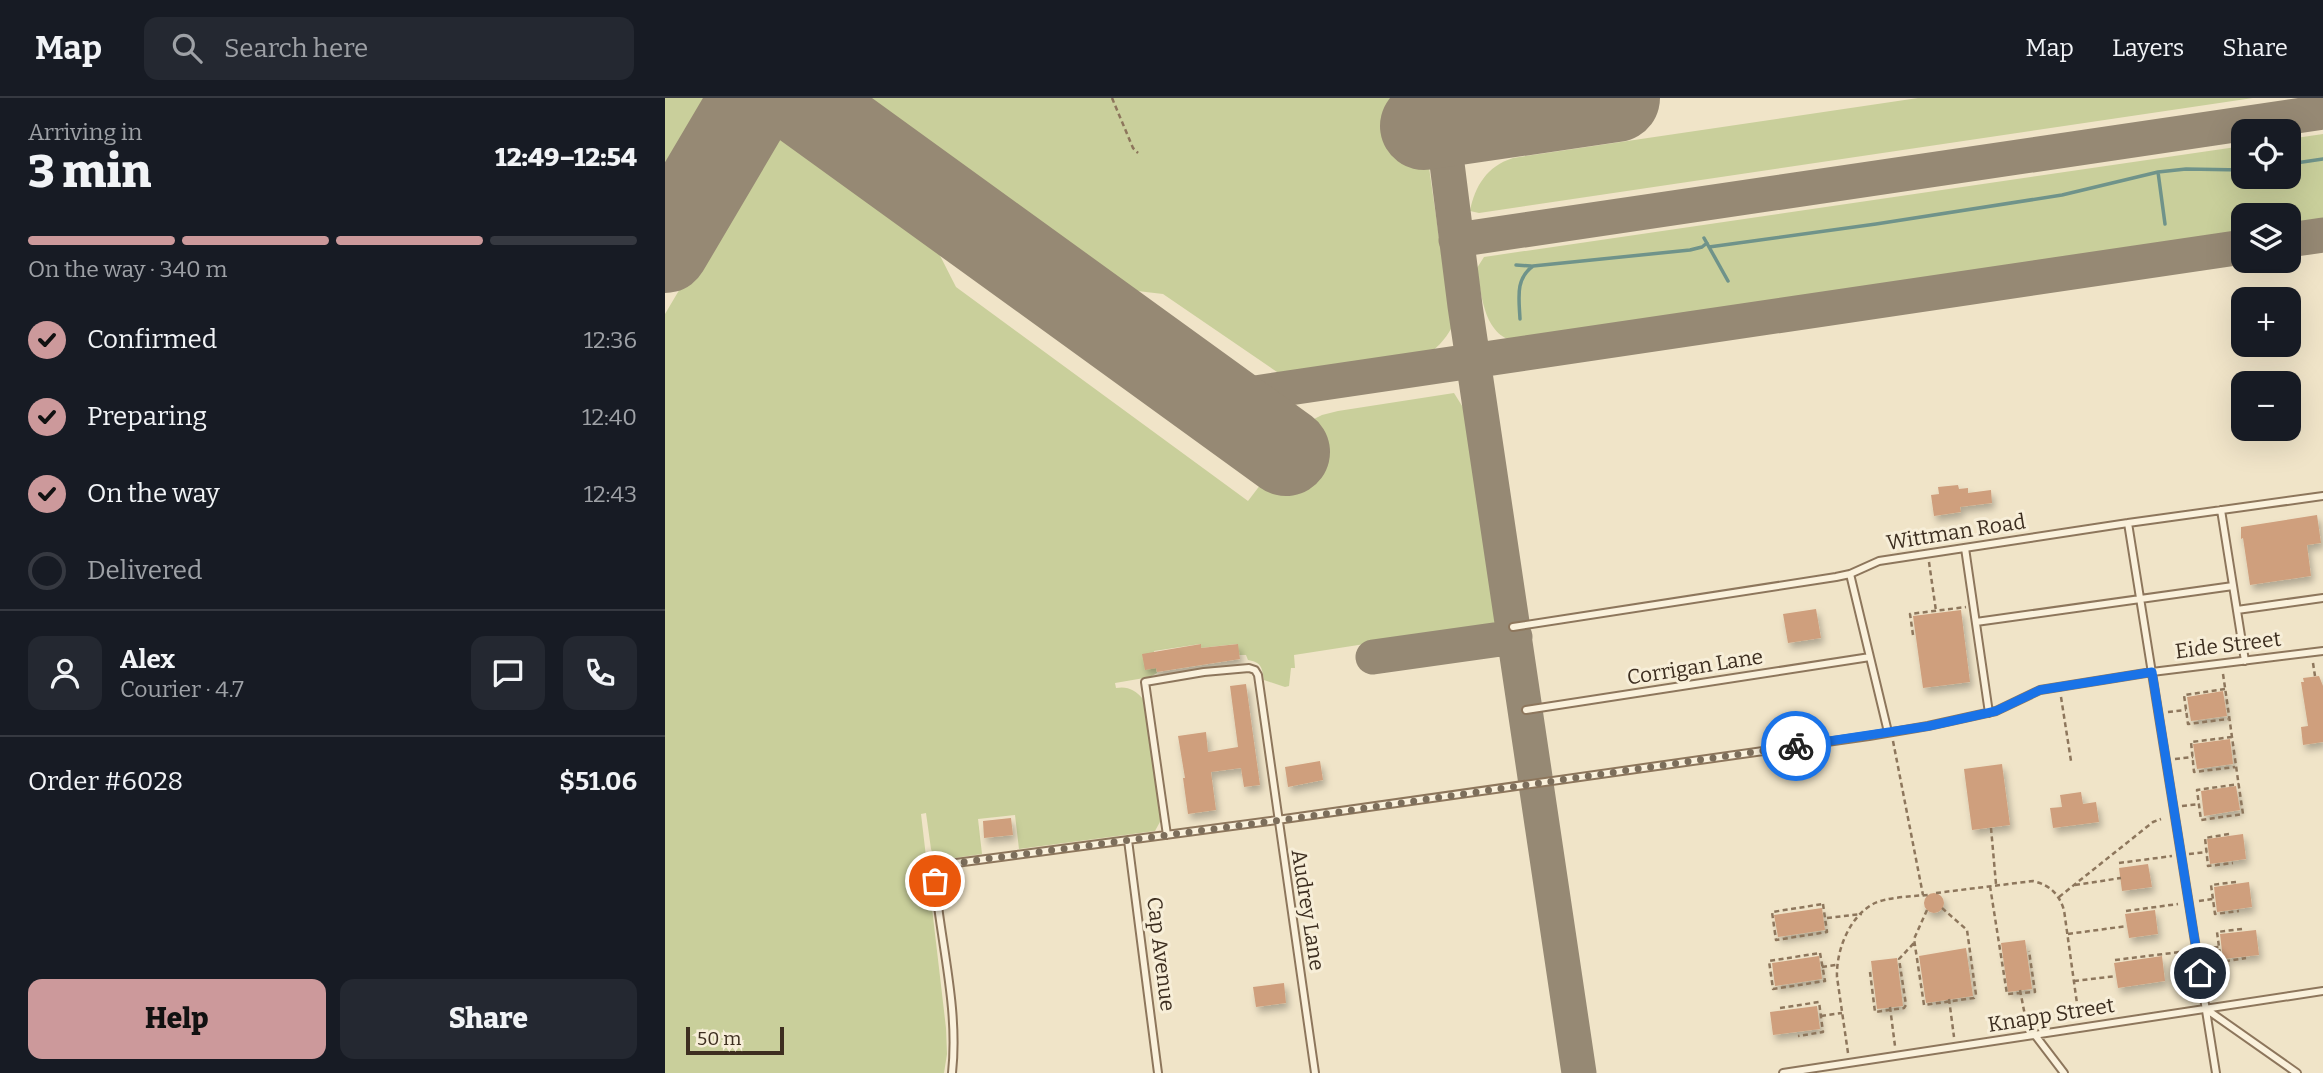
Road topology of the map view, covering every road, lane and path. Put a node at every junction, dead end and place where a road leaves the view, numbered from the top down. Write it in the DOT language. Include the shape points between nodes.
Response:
graph roads {
  1 [pos="1112,98"];
  2 [pos="1138,153"];
  3 [pos="2323,496"];
  4 [pos="2221,510"];
  5 [pos="2128,523"];
  6 [pos="1965,548"];
  7 [pos="1928,554"];
  8 [pos="1850,574"];
  9 [pos="2233,586"];
  10 [pos="2323,598"];
  11 [pos="2140,599"];
  12 [pos="1973,606"];
  13 [pos="2237,610"];
  14 [pos="1936,611"];
  15 [pos="1976,622"];
  16 [pos="1513,627"];
  17 [pos="1913,635"];
  18 [pos="2323,651"];
  19 [pos="2312,653"];
  20 [pos="1870,657"];
  21 [pos="2245,661"];
  22 [pos="2221,664"];
  23 [pos="2152,672"];
  24 [pos="2322,673"];
  25 [pos="2059,687"];
  26 [pos="2225,690"];
  27 [pos="1525,710"];
  28 [pos="2186,710"];
  29 [pos="1989,713"];
  30 [pos="2158,713"];
  31 [pos="2229,719"];
  32 [pos="1888,732"];
  33 [pos="2232,737"];
  34 [pos="2193,757"];
  35 [pos="2071,761"];
  36 [pos="2166,761"];
  37 [pos="2236,766"];
  38 [pos="2239,784"];
  39 [pos="2199,804"];
  40 [pos="2173,807"];
  41 [pos="2161,818"];
  42 [pos="1277,820"];
  43 [pos="1991,828"];
  44 [pos="2229,834"];
  45 [pos="1167,835"];
  46 [pos="1128,841"];
  47 [pos="2207,852"];
  48 [pos="2181,855"];
  49 [pos="2119,863"];
  50 [pos="2233,863"];
  51 [pos="2120,878"];
  52 [pos="2236,882"];
  53 [pos="1996,885"];
  54 [pos="2074,885"];
  55 [pos="1990,886"];
  56 [pos="1936,893"];
  57 [pos="1923,895"];
  58 [pos="1929,895"];
  59 [pos="2059,897"];
  60 [pos="2213,899"];
  61 [pos="2189,903"];
  62 [pos="1942,908"];
  63 [pos="1927,911"];
  64 [pos="2126,911"];
  65 [pos="2239,911"];
  66 [pos="1862,914"];
  67 [pos="1826,919"];
  68 [pos="2127,926"];
  69 [pos="2242,929"];
  70 [pos="2067,934"];
  71 [pos="1914,943"];
  72 [pos="2219,947"];
  73 [pos="2196,949"];
  74 [pos="2029,951"];
  75 [pos="2246,958"];
  76 [pos="2115,960"];
  77 [pos="1837,965"];
  78 [pos="1822,967"];
  79 [pos="1870,972"];
  80 [pos="2116,976"];
  81 [pos="2073,981"];
  82 [pos="2323,991"];
  83 [pos="2020,992"];
  84 [pos="1949,1001"];
  85 [pos="1780,1008"];
  86 [pos="1890,1009"];
  87 [pos="2206,1009"];
  88 [pos="1843,1013"];
  89 [pos="1821,1016"];
  90 [pos="2081,1028"];
  91 [pos="1798,1036"];
  92 [pos="2032,1036"];
  93 [pos="1955,1047"];
  94 [pos="1897,1056"];
  95 [pos="1850,1063"];
  96 [pos="952,1073"];
  97 [pos="1158,1073"];
  98 [pos="1315,1073"];
  99 [pos="1783,1073"];
  100 [pos="2064,1073"];
  101 [pos="2216,1073"];
  102 [pos="2297,1073"];
  1 -- 2 [label="path"];
  3 -- 4 [label="lane, Wittman Road"];
  4 -- 5 [label="lane, Wittman Road"];
  4 -- 9 [label="lane"];
  5 -- 6 [label="lane, Wittman Road"];
  5 -- 11 [label="lane"];
  6 -- 7 [label="lane, Wittman Road"];
  6 -- 12 [label="lane"];
  7 -- 8 [label="lane, Wittman Road" via="1879,561"];
  7 -- 14 [label="path"];
  8 -- 16 [label="lane, Wittman Road"];
  8 -- 20 [label="lane"];
  9 -- 11 [label="lane"];
  9 -- 13 [label="lane"];
  10 -- 13 [label="lane"];
  11 -- 15 [label="lane"];
  11 -- 23 [label="lane"];
  12 -- 14 [label="path"];
  12 -- 15 [label="lane"];
  13 -- 21 [label="lane"];
  14 -- 17 [label="path" via="1910,614"];
  15 -- 29 [label="lane"];
  18 -- 19 [label="lane, Eide Street"];
  19 -- 21 [label="lane, Eide Street"];
  19 -- 24 [label="path" via="2315,675"];
  20 -- 27 [label="lane, Corrigan Lane"];
  20 -- 32 [label="lane"];
  21 -- 22 [label="lane, Eide Street"];
  22 -- 23 [label="lane, Eide Street"];
  22 -- 26 [label="path"];
  23 -- 25 [label="lane, Eide Street"];
  23 -- 30 [label="lane"];
  25 -- 29 [label="lane, Eide Street" via="2040,690"];
  25 -- 35 [label="path"];
  26 -- 28 [label="path" via="2184,695"];
  26 -- 31 [label="path"];
  28 -- 30 [label="path"];
  28 -- 31 [label="path" via="2188,724"];
  29 -- 32 [label="lane, Eide Street"];
  30 -- 36 [label="lane"];
  31 -- 33 [label="path"];
  32 -- 42 [label="lane, Eide Street"];
  32 -- 57 [label="path"];
  33 -- 34 [label="path" via="2191,742"];
  33 -- 37 [label="path"];
  34 -- 36 [label="path"];
  34 -- 37 [label="path" via="2195,772"];
  36 -- 40 [label="lane"];
  37 -- 38 [label="path"];
  38 -- 39 [label="path" via="2197,790"];
  38 -- 39 [label="path" via="2243,814 2201,820"];
  39 -- 40 [label="path"];
  40 -- 48 [label="lane"];
  41 -- 54 [label="path"];
  42 -- 45 [label="lane, Eide Street"];
  42 -- 45 [label="lane, Audrey Lane" via="1258,675 1252,669 1204,672 1145,682"];
  42 -- 98 [label="lane, Audrey Lane"];
  43 -- 53 [label="path"];
  44 -- 47 [label="path" via="2205,838"];
  45 -- 46 [label="lane, Eide Street"];
  46 -- 96 [label="lane, Eide Street" via="956,863 939,871 935,881 953,1028"];
  46 -- 97 [label="lane, Cap Avenue"];
  47 -- 48 [label="path"];
  47 -- 50 [label="path" via="2209,866"];
  48 -- 49 [label="path"];
  48 -- 61 [label="lane"];
  51 -- 54 [label="path"];
  52 -- 60 [label="path" via="2211,885"];
  53 -- 55 [label="path"];
  53 -- 59 [label="path" via="2033,881 2045,884"];
  54 -- 59 [label="path"];
  55 -- 56 [label="path"];
  55 -- 83 [label="path" via="2005,991 2007,995"];
  57 -- 58 [label="path"];
  57 -- 66 [label="path" via="1874,904"];
  59 -- 70 [label="path"];
  60 -- 61 [label="path"];
  60 -- 65 [label="path" via="2215,914"];
  61 -- 64 [label="path"];
  61 -- 73 [label="lane"];
  62 -- 84 [label="path" via="1967,930 1976,995"];
  63 -- 71 [label="path"];
  66 -- 67 [label="path"];
  66 -- 77 [label="path" via="1843,941"];
  67 -- 67 [label="path" via="1823,905 1772,912 1776,940 1828,932"];
  68 -- 70 [label="path"];
  69 -- 72 [label="path" via="2217,932"];
  70 -- 81 [label="path"];
  71 -- 84 [label="path" via="1924,1005"];
  71 -- 86 [label="path" via="1899,959 1906,1005"];
  72 -- 73 [label="path"];
  72 -- 75 [label="path" via="2221,962"];
  73 -- 76 [label="path"];
  73 -- 87 [label="lane"];
  74 -- 83 [label="path" via="2035,992"];
  77 -- 78 [label="path"];
  77 -- 88 [label="path"];
  78 -- 78 [label="path" via="1825,981 1773,989 1769,961 1820,953"];
  79 -- 86 [label="path" via="1875,1012"];
  80 -- 81 [label="path"];
  81 -- 90 [label="path"];
  82 -- 87 [label="lane, Knapp Street"];
  83 -- 92 [label="path"];
  84 -- 93 [label="path"];
  85 -- 89 [label="path" via="1819,1002"];
  86 -- 94 [label="path"];
  87 -- 90 [label="lane, Knapp Street"];
  87 -- 101 [label="lane"];
  87 -- 102 [label="lane"];
  88 -- 89 [label="path"];
  88 -- 95 [label="path"];
  89 -- 91 [label="path" via="1823,1032"];
  90 -- 92 [label="lane, Knapp Street"];
  92 -- 93 [label="lane, Knapp Street"];
  92 -- 100 [label="lane"];
  93 -- 94 [label="lane, Knapp Street"];
  94 -- 95 [label="lane, Knapp Street"];
  95 -- 99 [label="lane, Knapp Street"];
}
